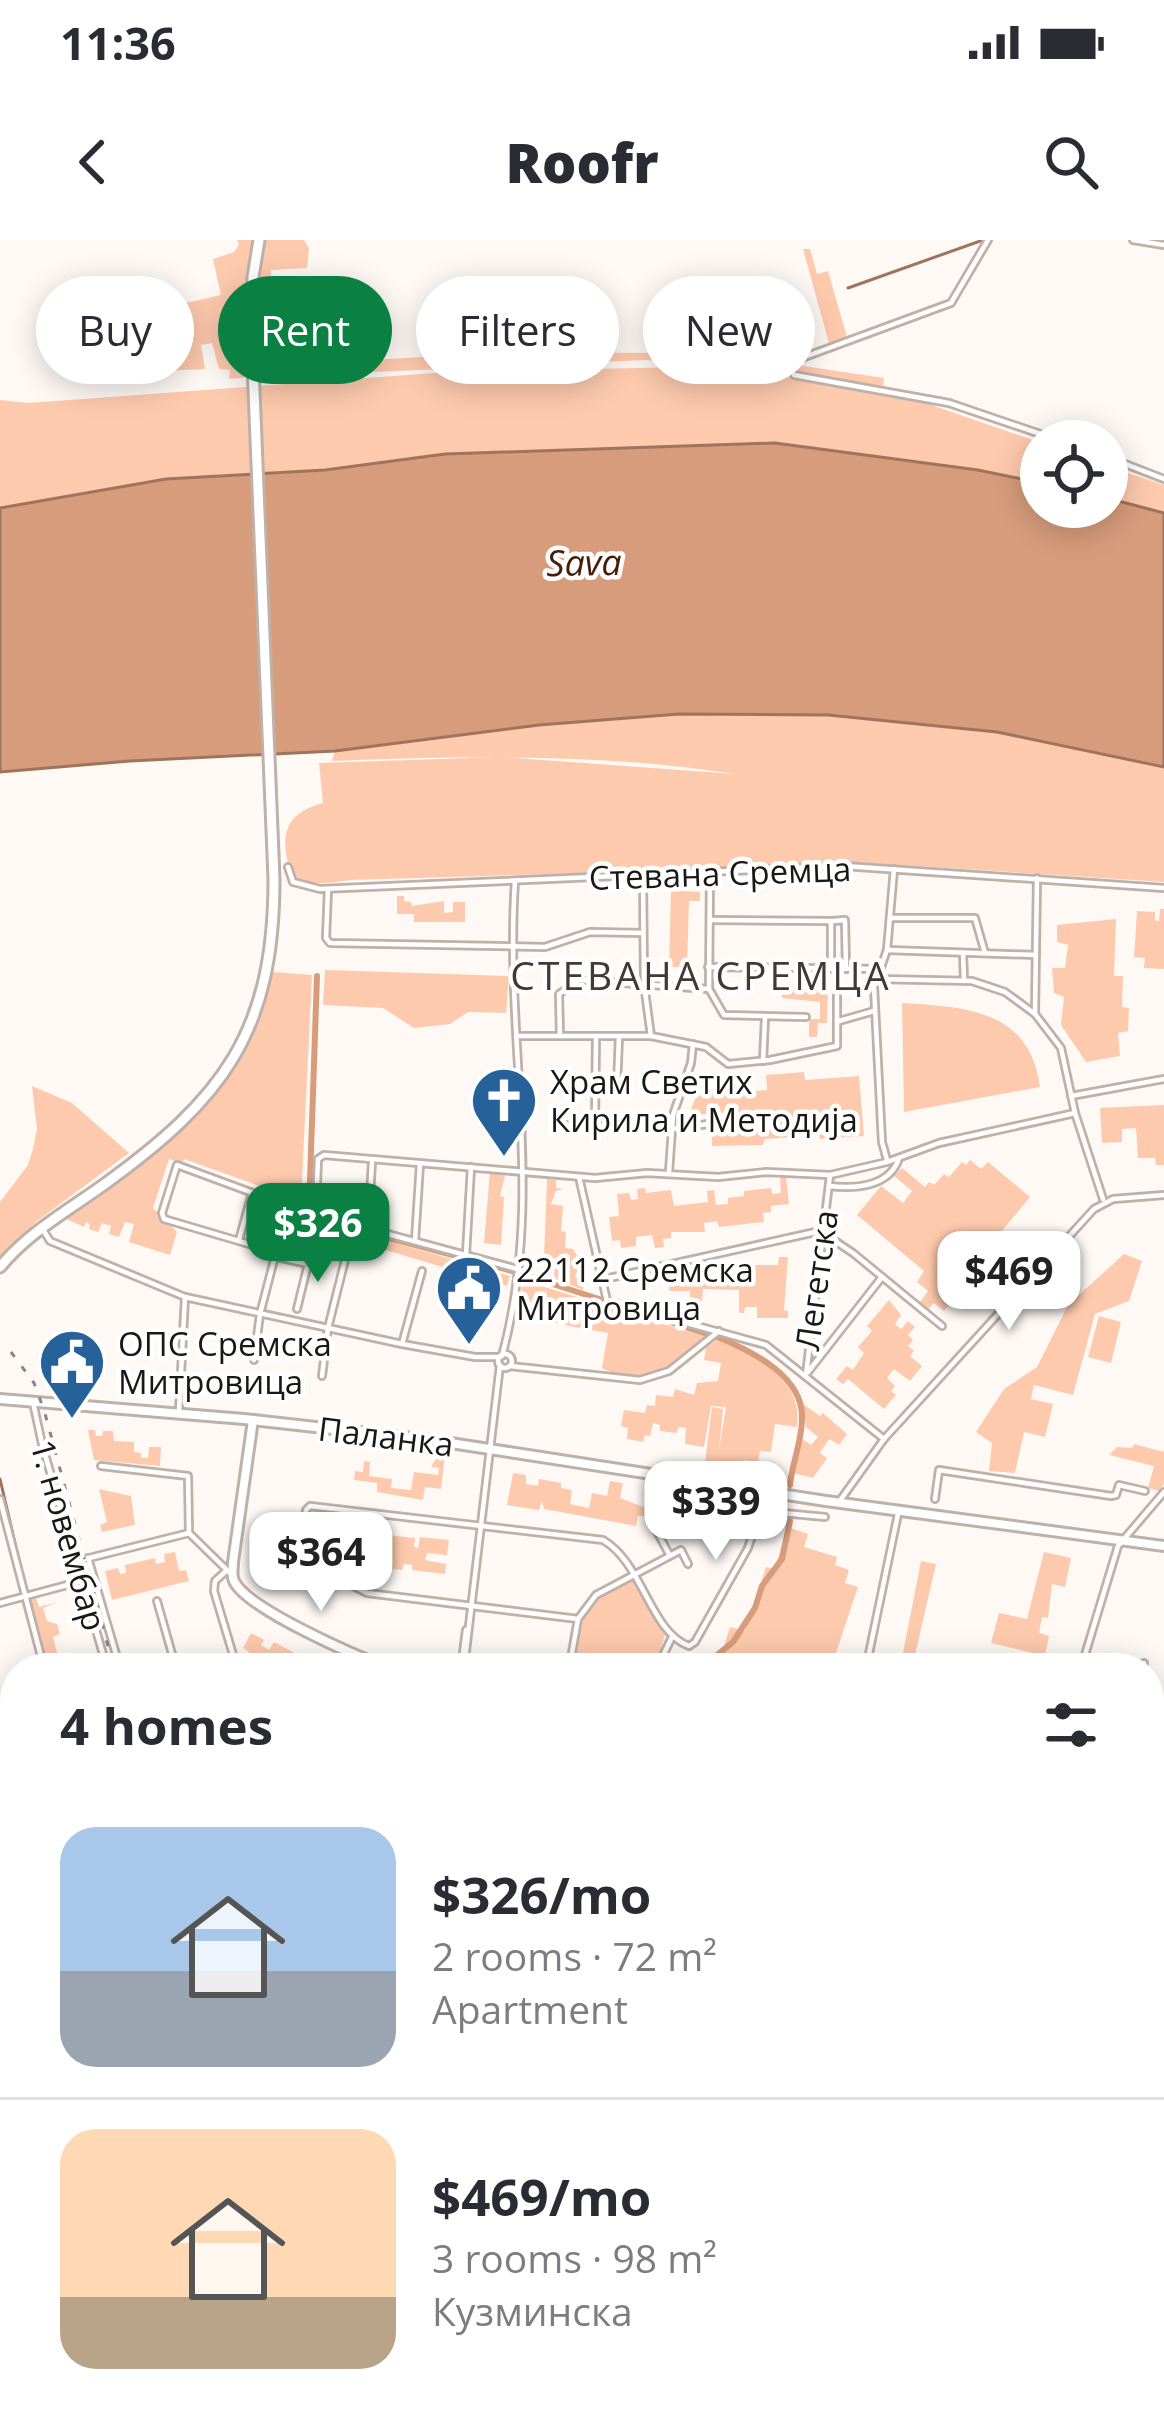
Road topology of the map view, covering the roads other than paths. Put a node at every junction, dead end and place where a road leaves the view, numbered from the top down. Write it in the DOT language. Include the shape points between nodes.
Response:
graph roads {
  1 [pos="259,240"];
  2 [pos="988,240"];
  3 [pos="1133,240"];
  4 [pos="1164,245"];
  5 [pos="815,353"];
  6 [pos="815,379"];
  7 [pos="1020,427"];
  8 [pos="1128,465"];
  9 [pos="1164,479"];
  10 [pos="288,867"];
  11 [pos="894,869"];
  12 [pos="710,873"];
  13 [pos="643,876"];
  14 [pos="1037,878"];
  15 [pos="514,881"];
  16 [pos="1164,887"];
  17 [pos="328,889"];
  18 [pos="890,918"];
  19 [pos="710,920"];
  20 [pos="831,921"];
  21 [pos="643,933"];
  22 [pos="514,947"];
  23 [pos="886,950"];
  24 [pos="963,953"];
  25 [pos="985,953"];
  26 [pos="1036,955"];
  27 [pos="709,967"];
  28 [pos="831,969"];
  29 [pos="846,969"];
  30 [pos="881,969"];
  31 [pos="878,979"];
  32 [pos="964,980"];
  33 [pos="644,984"];
  34 [pos="709,988"];
  35 [pos="837,996"];
  36 [pos="875,1010"];
  37 [pos="1035,1014"];
  38 [pos="765,1016"];
  39 [pos="806,1017"];
  40 [pos="839,1022"];
  41 [pos="518,1036"];
  42 [pos="560,1036"];
  43 [pos="596,1036"];
  44 [pos="619,1036"];
  45 [pos="650,1036"];
  46 [pos="692,1044"];
  47 [pos="763,1060"];
  48 [pos="1164,1079"];
  49 [pos="596,1090"];
  50 [pos="1071,1096"];
  51 [pos="1075,1113"];
  52 [pos="715,1124"];
  53 [pos="562,1125"];
  54 [pos="596,1126"];
  55 [pos="652,1126"];
  56 [pos="672,1129"];
  57 [pos="899,1158"];
  58 [pos="372,1160"];
  59 [pos="887,1162"];
  60 [pos="420,1164"];
  61 [pos="471,1167"];
  62 [pos="525,1170"];
  63 [pos="669,1175"];
  64 [pos="830,1175"];
  65 [pos="579,1177"];
  66 [pos="829,1186"];
  67 [pos="253,1192"];
  68 [pos="1164,1195"];
  69 [pos="1104,1202"];
  70 [pos="42,1228"];
  71 [pos="368,1228"];
  72 [pos="824,1232"];
  73 [pos="239,1240"];
  74 [pos="415,1240"];
  75 [pos="347,1252"];
  76 [pos="275,1254"];
  77 [pos="466,1255"];
  78 [pos="0,1267"];
  79 [pos="521,1270"];
  80 [pos="422,1271"];
  81 [pos="882,1277"];
  82 [pos="600,1280"];
  83 [pos="185,1297"];
  84 [pos="297,1309"];
  85 [pos="260,1314"];
  86 [pos="942,1326"];
  87 [pos="328,1328"];
  88 [pos="719,1331"];
  89 [pos="402,1344"];
  90 [pos="254,1360"];
  91 [pos="505,1361"];
  92 [pos="806,1375"];
  93 [pos="322,1376"];
  94 [pos="0,1399"];
  95 [pos="33,1402"];
  96 [pos="179,1413"];
  97 [pos="254,1420"];
  98 [pos="884,1439"];
  99 [pos="491,1448"];
  100 [pos="100,1466"];
  101 [pos="738,1487"];
  102 [pos="846,1490"];
  103 [pos="1145,1491"];
  104 [pos="1164,1492"];
  105 [pos="0,1499"];
  106 [pos="935,1499"];
  107 [pos="838,1502"];
  108 [pos="856,1504"];
  109 [pos="761,1508"];
  110 [pos="899,1508"];
  111 [pos="825,1517"];
  112 [pos="479,1524"];
  113 [pos="655,1528"];
  114 [pos="189,1533"];
  115 [pos="1122,1540"];
  116 [pos="1164,1546"];
  117 [pos="670,1556"];
  118 [pos="88,1558"];
  119 [pos="77,1562"];
  120 [pos="688,1564"];
  121 [pos="229,1573"];
  122 [pos="634,1573"];
  123 [pos="82,1581"];
  124 [pos="24,1596"];
  125 [pos="157,1601"];
  126 [pos="0,1603"];
  127 [pos="470,1603"];
  128 [pos="578,1618"];
  129 [pos="672,1637"];
  130 [pos="40,1653"];
  131 [pos="103,1653"];
  132 [pos="116,1653"];
  133 [pos="172,1653"];
  134 [pos="233,1653"];
  135 [pos="350,1653"];
  136 [pos="465,1653"];
  137 [pos="572,1653"];
  138 [pos="664,1653"];
  139 [pos="869,1653"];
  140 [pos="1087,1653"];
  1 -- 70 [label="main road" via="252,295 273,859 268,974 250,1029 197,1107"];
  2 -- 5 [label="street" via="951,303"];
  3 -- 4 [label="street"];
  6 -- 7 [label="street" via="949,403"];
  8 -- 9 [label="street"];
  10 -- 17 [label="street" via="295,883"];
  11 -- 12 [label="street, Стевана Сремца"];
  11 -- 14 [label="street, Стевана Сремца"];
  11 -- 18 [label="street"];
  12 -- 13 [label="street, Стевана Сремца"];
  12 -- 19 [label="street"];
  13 -- 15 [label="street, Стевана Сремца"];
  13 -- 21 [label="street"];
  14 -- 16 [label="street, Стевана Сремца"];
  14 -- 26 [label="street"];
  15 -- 17 [label="street, Стевана Сремца"];
  15 -- 22 [label="street"];
  17 -- 22 [label="street" via="328,942"];
  18 -- 23 [label="street"];
  18 -- 25 [label="street" via="975,918"];
  19 -- 20 [label="street"];
  19 -- 27 [label="street"];
  20 -- 28 [label="street"];
  20 -- 29 [label="street" via="845,920"];
  21 -- 22 [label="street" via="590,932 553,946"];
  21 -- 33 [label="street"];
  22 -- 41 [label="street"];
  23 -- 24 [label="street"];
  23 -- 30 [label="street"];
  24 -- 25 [label="street"];
  24 -- 32 [label="street"];
  25 -- 26 [label="street"];
  26 -- 37 [label="street"];
  27 -- 28 [label="street"];
  27 -- 34 [label="street"];
  28 -- 29 [label="street"];
  29 -- 30 [label="street"];
  30 -- 31 [label="street"];
  31 -- 32 [label="street"];
  31 -- 36 [label="street"];
  32 -- 37 [label="street" via="999,989"];
  33 -- 34 [label="street"];
  33 -- 42 [label="street" via="572,982 557,1001"];
  33 -- 45 [label="street"];
  34 -- 38 [label="street" via="722,1015"];
  35 -- 40 [label="street"];
  36 -- 40 [label="street"];
  36 -- 59 [label="street"];
  37 -- 50 [label="street" via="1060,1048"];
  38 -- 39 [label="street"];
  38 -- 47 [label="street"];
  40 -- 47 [label="street" via="836,1046"];
  41 -- 42 [label="street"];
  41 -- 62 [label="street"];
  42 -- 43 [label="street"];
  43 -- 44 [label="street"];
  43 -- 49 [label="street"];
  44 -- 45 [label="street"];
  44 -- 49 [label="street" via="617,1085"];
  45 -- 46 [label="street"];
  46 -- 47 [label="street" via="728,1064"];
  46 -- 56 [label="street"];
  48 -- 50 [label="street"];
  49 -- 54 [label="street"];
  50 -- 51 [label="street"];
  51 -- 57 [label="street"];
  51 -- 69 [label="street"];
  52 -- 56 [label="street"];
  53 -- 54 [label="street"];
  54 -- 55 [label="street"];
  56 -- 63 [label="street"];
  57 -- 59 [label="street"];
  57 -- 66 [label="street, Легетска" via="881,1181"];
  58 -- 60 [label="street"];
  58 -- 71 [label="street"];
  58 -- 71 [label="street" via="318,1159 317,1213"];
  59 -- 64 [label="street"];
  60 -- 61 [label="street"];
  60 -- 74 [label="street"];
  61 -- 62 [label="street"];
  61 -- 77 [label="street"];
  62 -- 65 [label="street"];
  62 -- 79 [label="street"];
  63 -- 64 [label="street"];
  63 -- 65 [label="street"];
  64 -- 66 [label="street, Легетска"];
  65 -- 82 [label="street"];
  66 -- 72 [label="street, Легетска"];
  67 -- 73 [label="street"];
  67 -- 73 [label="street" via="177,1165 162,1213"];
  67 -- 76 [label="street" via="287,1204"];
  68 -- 69 [label="street"];
  69 -- 98 [label="street"];
  70 -- 78 [label="main road"];
  70 -- 83 [label="street" via="50,1241"];
  71 -- 74 [label="street"];
  72 -- 81 [label="street"];
  72 -- 82 [label="street"];
  72 -- 92 [label="street, Легетска"];
  73 -- 76 [label="street"];
  74 -- 77 [label="street"];
  75 -- 87 [label="street"];
  76 -- 84 [label="street" via="308,1264"];
  76 -- 85 [label="street"];
  77 -- 79 [label="street"];
  79 -- 91 [label="street"];
  80 -- 89 [label="street"];
  81 -- 86 [label="street"];
  81 -- 92 [label="street"];
  82 -- 88 [label="street" via="610,1303"];
  83 -- 85 [label="street"];
  83 -- 96 [label="street"];
  85 -- 87 [label="street"];
  85 -- 90 [label="street"];
  87 -- 89 [label="street"];
  87 -- 93 [label="street"];
  88 -- 91 [label="street" via="669,1371 640,1380"];
  88 -- 92 [label="street" via="766,1345"];
  89 -- 91 [label="street"];
  91 -- 99 [label="street"];
  92 -- 98 [label="street"];
  94 -- 95 [label="main road, Паланка"];
  95 -- 96 [label="main road, Паланка"];
  95 -- 119 [label="street, 1. новембар"];
  96 -- 97 [label="main road, Паланка"];
  97 -- 99 [label="main road, Паланка"];
  97 -- 121 [label="main road"];
  98 -- 102 [label="street"];
  99 -- 101 [label="main road, Паланка"];
  99 -- 112 [label="street"];
  100 -- 114 [label="street" via="188,1475"];
  101 -- 107 [label="main road, Паланка"];
  101 -- 109 [label="street" via="740,1499"];
  102 -- 107 [label="street"];
  102 -- 108 [label="street"];
  103 -- 106 [label="street" via="1119,1485 1111,1496 939,1470"];
  104 -- 115 [label="street"];
  105 -- 124 [label="street"];
  107 -- 108 [label="main road, Паланка"];
  108 -- 110 [label="main road, Паланка"];
  109 -- 111 [label="street"];
  109 -- 129 [label="street" via="748,1548 695,1642"];
  110 -- 115 [label="main road, Паланка"];
  110 -- 139 [label="street"];
  112 -- 122 [label="street" via="603,1540"];
  112 -- 127 [label="street"];
  112 -- 127 [label="street" via="310,1506 299,1553 306,1564 368,1593"];
  113 -- 117 [label="street"];
  114 -- 118 [label="street"];
  114 -- 121 [label="street"];
  115 -- 116 [label="main road, Паланка"];
  115 -- 140 [label="street"];
  117 -- 120 [label="street" via="681,1550"];
  117 -- 122 [label="street"];
  118 -- 119 [label="street"];
  118 -- 132 [label="street, 1. новембар"];
  119 -- 123 [label="street, 1. новембар"];
  121 -- 134 [label="street" via="214,1591"];
  121 -- 135 [label="main road" via="247,1595"];
  122 -- 128 [label="street" via="596,1595"];
  122 -- 129 [label="street"];
  123 -- 124 [label="street"];
  123 -- 131 [label="street, 1. новембар"];
  124 -- 126 [label="street"];
  124 -- 130 [label="street"];
  125 -- 133 [label="street"];
  127 -- 128 [label="street"];
  127 -- 136 [label="street"];
  128 -- 137 [label="street"];
  129 -- 138 [label="street"];
}
